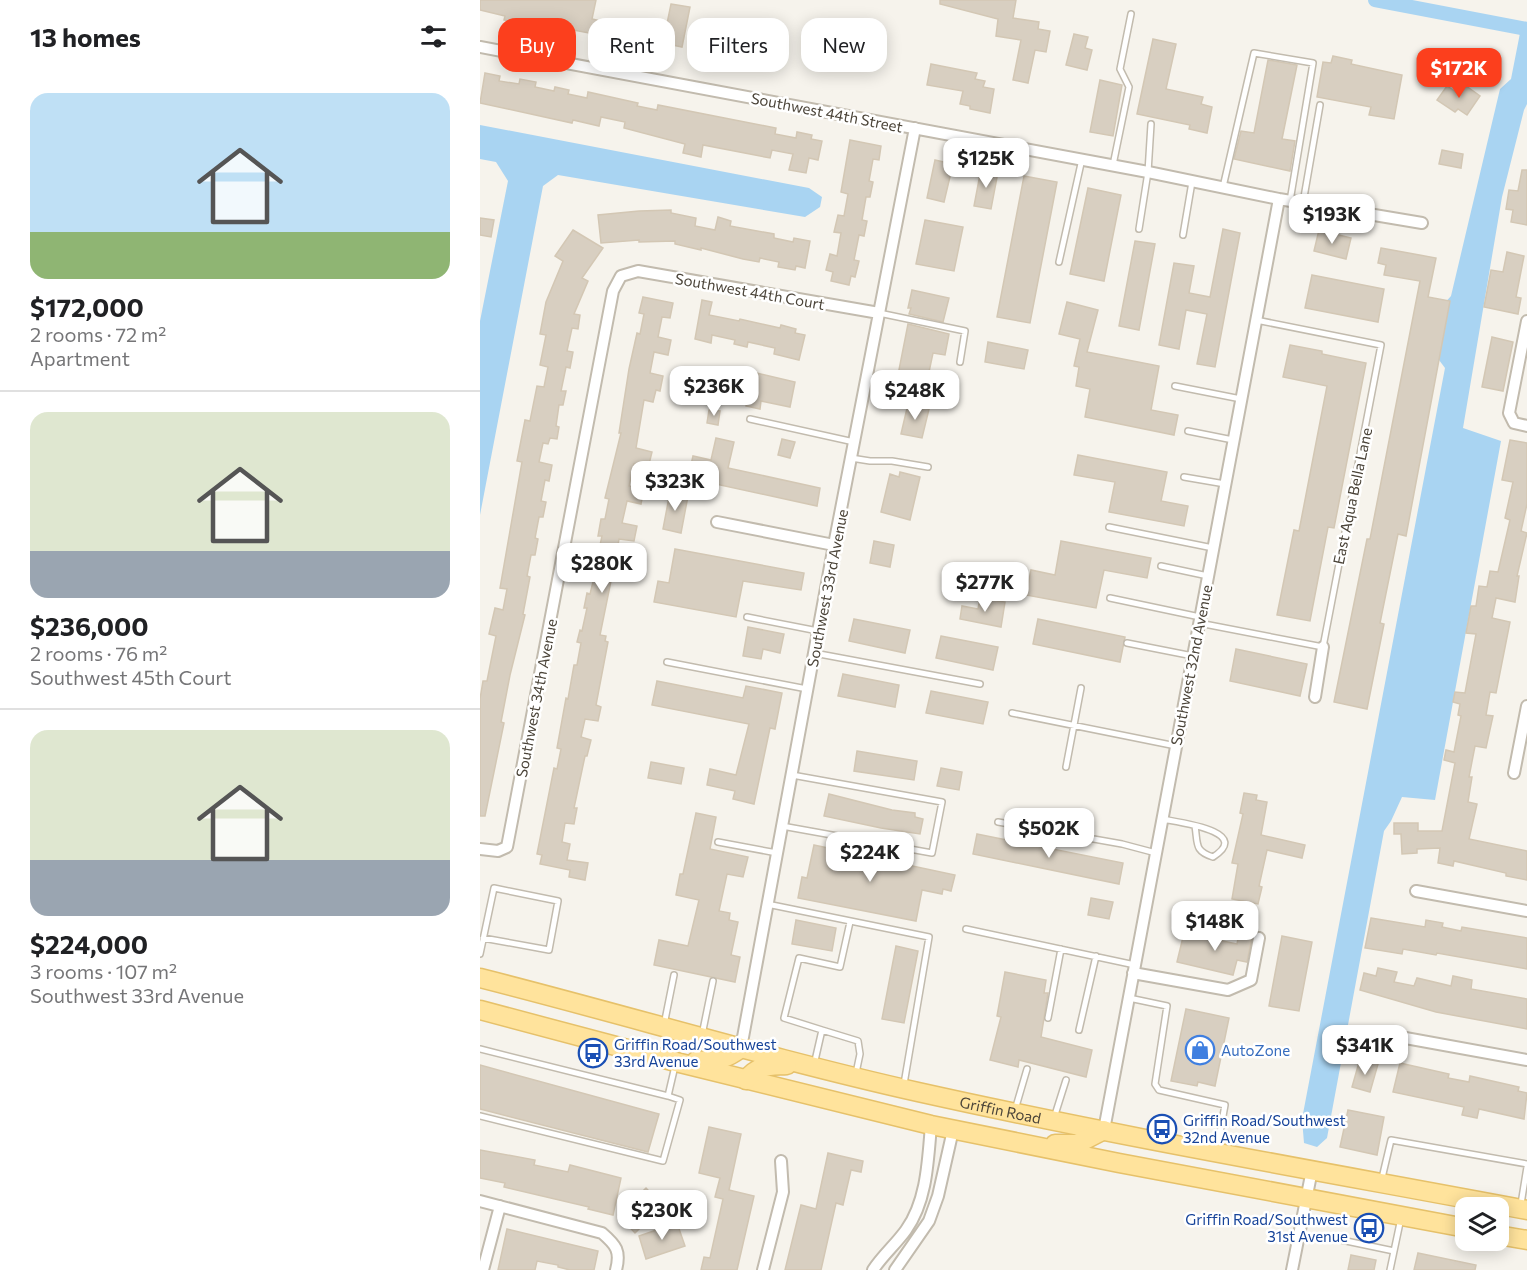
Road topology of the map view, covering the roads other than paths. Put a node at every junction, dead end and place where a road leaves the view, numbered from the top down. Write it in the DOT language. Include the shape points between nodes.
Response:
graph roads {
  1 [pos="1131,14"];
  2 [pos="480,47"];
  3 [pos="1320,105"];
  4 [pos="1151,124"];
  5 [pos="915,128"];
  6 [pos="1082,159"];
  7 [pos="1113,165"];
  8 [pos="1148,172"];
  9 [pos="1192,182"];
  10 [pos="1223,188"];
  11 [pos="1279,199"];
  12 [pos="1290,201"];
  13 [pos="1303,203"];
  14 [pos="1422,223"];
  15 [pos="1139,229"];
  16 [pos="1183,235"];
  17 [pos="1059,262"];
  18 [pos="621,276"];
  19 [pos="879,313"];
  20 [pos="1256,320"];
  21 [pos="1527,321"];
  22 [pos="960,362"];
  23 [pos="1175,386"];
  24 [pos="1241,399"];
  25 [pos="750,418"];
  26 [pos="1527,426"];
  27 [pos="1188,432"];
  28 [pos="1233,440"];
  29 [pos="854,442"];
  30 [pos="851,458"];
  31 [pos="928,467"];
  32 [pos="1184,477"];
  33 [pos="1225,484"];
  34 [pos="717,522"];
  35 [pos="1109,527"];
  36 [pos="834,545"];
  37 [pos="1213,548"];
  38 [pos="1161,566"];
  39 [pos="1208,576"];
  40 [pos="1110,598"];
  41 [pos="747,617"];
  42 [pos="1200,620"];
  43 [pos="818,631"];
  44 [pos="1127,643"];
  45 [pos="1323,647"];
  46 [pos="814,653"];
  47 [pos="1193,656"];
  48 [pos="667,662"];
  49 [pos="980,684"];
  50 [pos="1081,688"];
  51 [pos="807,689"];
  52 [pos="1315,697"];
  53 [pos="1527,706"];
  54 [pos="1012,713"];
  55 [pos="1074,726"];
  56 [pos="1176,746"];
  57 [pos="1066,766"];
  58 [pos="1514,773"];
  59 [pos="792,775"];
  60 [pos="1162,819"];
  61 [pos="998,822"];
  62 [pos="782,826"];
  63 [pos="1196,826"];
  64 [pos="718,842"];
  65 [pos="480,849"];
  66 [pos="777,853"];
  67 [pos="1156,853"];
  68 [pos="1416,891"];
  69 [pos="767,904"];
  70 [pos="1527,911"];
  71 [pos="850,921"];
  72 [pos="966,929"];
  73 [pos="483,938"];
  74 [pos="1259,938"];
  75 [pos="1061,949"];
  76 [pos="480,954"];
  77 [pos="1096,956"];
  78 [pos="1134,969"];
  79 [pos="674,975"];
  80 [pos="480,978"];
  81 [pos="713,981"];
  82 [pos="1129,998"];
  83 [pos="480,1010"];
  84 [pos="1048,1018"];
  85 [pos="664,1027"];
  86 [pos="822,1030"];
  87 [pos="1079,1030"];
  88 [pos="1389,1035"];
  89 [pos="702,1037"];
  90 [pos="741,1048"];
  91 [pos="480,1049"];
  92 [pos="1527,1060"];
  93 [pos="676,1062"];
  94 [pos="809,1065"];
  95 [pos="1027,1069"];
  96 [pos="855,1077"];
  97 [pos="746,1080"];
  98 [pos="1066,1080"];
  99 [pos="903,1088"];
  100 [pos="668,1096"];
  101 [pos="1014,1112"];
  102 [pos="480,1116"];
  103 [pos="1054,1120"];
  104 [pos="931,1125"];
  105 [pos="953,1130"];
  106 [pos="1104,1130"];
  107 [pos="1026,1144"];
  108 [pos="1216,1152"];
  109 [pos="781,1161"];
  110 [pos="1527,1166"];
  111 [pos="1312,1170"];
  112 [pos="1381,1183"];
  113 [pos="1307,1198"];
  114 [pos="480,1201"];
  115 [pos="500,1206"];
  116 [pos="1524,1210"];
  117 [pos="1402,1216"];
  118 [pos="1455,1226"];
  119 [pos="1509,1236"];
  120 [pos="1327,1237"];
  121 [pos="1527,1240"];
  122 [pos="1394,1251"];
  123 [pos="483,1270"];
  124 [pos="616,1270"];
  125 [pos="763,1270"];
  126 [pos="873,1270"];
  127 [pos="895,1270"];
  128 [pos="1292,1270"];
  129 [pos="1390,1270"];
  1 -- 7 [label="lane" via="1119,69 1129,87"];
  2 -- 5 [label="street, Southwest 44th Street"];
  3 -- 13 [label="lane"];
  4 -- 8 [label="lane"];
  5 -- 6 [label="street, Southwest 44th Street"];
  5 -- 19 [label="street, Southwest 33rd Avenue"];
  6 -- 7 [label="street, Southwest 44th Street"];
  6 -- 17 [label="lane"];
  7 -- 8 [label="street, Southwest 44th Street"];
  8 -- 9 [label="street, Southwest 44th Street"];
  8 -- 15 [label="lane"];
  9 -- 10 [label="street, Southwest 44th Street"];
  9 -- 16 [label="lane"];
  10 -- 11 [label="street, Southwest 44th Street"];
  10 -- 12 [label="lane" via="1254,53 1313,63"];
  11 -- 12 [label="street, Southwest 44th Street"];
  11 -- 20 [label="street, Southwest 32nd Avenue"];
  12 -- 13 [label="street, Southwest 44th Street"];
  13 -- 14 [label="street, Southwest 44th Street"];
  18 -- 19 [label="street, Southwest 44th Court" via="638,271"];
  18 -- 65 [label="street, Southwest 34th Avenue" via="613,291 507,847 498,851"];
  19 -- 22 [label="lane" via="965,331"];
  19 -- 29 [label="street, Southwest 33rd Avenue"];
  20 -- 24 [label="street, Southwest 32nd Avenue"];
  20 -- 45 [label="lane, East Aqua Bella Lane" via="1381,345"];
  21 -- 26 [label="street" via="1509,413 1514,423"];
  23 -- 24 [label="lane"];
  24 -- 28 [label="street, Southwest 32nd Avenue"];
  25 -- 29 [label="lane"];
  27 -- 28 [label="lane"];
  28 -- 33 [label="street, Southwest 32nd Avenue"];
  29 -- 30 [label="street, Southwest 33rd Avenue"];
  30 -- 31 [label="lane"];
  30 -- 36 [label="street, Southwest 33rd Avenue"];
  32 -- 33 [label="lane"];
  33 -- 37 [label="street, Southwest 32nd Avenue"];
  34 -- 36 [label="street"];
  35 -- 37 [label="lane"];
  36 -- 43 [label="street, Southwest 33rd Avenue"];
  37 -- 39 [label="street, Southwest 32nd Avenue"];
  38 -- 39 [label="lane"];
  39 -- 42 [label="street, Southwest 32nd Avenue"];
  40 -- 42 [label="lane"];
  41 -- 43 [label="lane"];
  42 -- 45 [label="lane"];
  42 -- 47 [label="street, Southwest 32nd Avenue"];
  43 -- 46 [label="street, Southwest 33rd Avenue"];
  44 -- 47 [label="lane"];
  45 -- 52 [label="street"];
  46 -- 49 [label="lane"];
  46 -- 51 [label="street, Southwest 33rd Avenue"];
  47 -- 56 [label="street, Southwest 32nd Avenue"];
  48 -- 51 [label="lane"];
  50 -- 55 [label="lane"];
  51 -- 59 [label="street, Southwest 33rd Avenue"];
  53 -- 58 [label="street"];
  54 -- 55 [label="lane"];
  55 -- 56 [label="lane"];
  55 -- 57 [label="lane"];
  56 -- 60 [label="street, Southwest 32nd Avenue"];
  59 -- 62 [label="street, Southwest 33rd Avenue"];
  59 -- 62 [label="lane" via="942,802 932,853"];
  60 -- 63 [label="lane"];
  60 -- 67 [label="street, Southwest 32nd Avenue"];
  61 -- 67 [label="lane"];
  62 -- 66 [label="street, Southwest 33rd Avenue"];
  63 -- 63 [label="lane" via="1223,837 1220,853 1214,857 1202,853"];
  64 -- 66 [label="lane"];
  66 -- 69 [label="street, Southwest 33rd Avenue"];
  67 -- 78 [label="street, Southwest 32nd Avenue"];
  68 -- 70 [label="street"];
  69 -- 71 [label="lane"];
  69 -- 90 [label="street, Southwest 33rd Avenue"];
  71 -- 86 [label="lane" via="840,967 799,958 784,1018"];
  71 -- 99 [label="lane" via="929,938"];
  72 -- 75 [label="lane"];
  73 -- 73 [label="lane" via="494,888 558,901 549,950"];
  73 -- 76 [label="lane"];
  74 -- 78 [label="street" via="1251,980 1228,990"];
  75 -- 77 [label="lane"];
  75 -- 84 [label="lane"];
  77 -- 78 [label="lane"];
  77 -- 87 [label="lane"];
  78 -- 82 [label="street, Southwest 32nd Avenue"];
  79 -- 85 [label="lane"];
  80 -- 85 [label="main road, Griffin Road"];
  81 -- 89 [label="lane"];
  82 -- 106 [label="street, Southwest 32nd Avenue"];
  82 -- 108 [label="lane" via="1167,1005 1155,1084 1160,1090 1225,1105"];
  83 -- 93 [label="main road, Griffin Road"];
  85 -- 89 [label="main road, Griffin Road"];
  86 -- 94 [label="lane"];
  86 -- 96 [label="lane" via="858,1041 860,1054"];
  88 -- 92 [label="street"];
  89 -- 90 [label="main road, Griffin Road"];
  90 -- 93 [label="main road" via="728,1058"];
  90 -- 94 [label="main road, Griffin Road"];
  91 -- 100 [label="lane"];
  93 -- 97 [label="main road, Griffin Road"];
  93 -- 100 [label="lane"];
  94 -- 96 [label="main road, Griffin Road"];
  94 -- 97 [label="main road" via="765,1066 755,1069"];
  95 -- 101 [label="lane"];
  96 -- 99 [label="main road, Griffin Road"];
  97 -- 104 [label="main road, Griffin Road"];
  98 -- 103 [label="lane"];
  99 -- 101 [label="main road, Griffin Road"];
  100 -- 102 [label="lane" via="680,1100 663,1161"];
  101 -- 103 [label="main road, Griffin Road"];
  103 -- 106 [label="main road, Griffin Road"];
  104 -- 105 [label="main road, Griffin Road"];
  104 -- 126 [label="street" via="916,1213"];
  105 -- 107 [label="main road, Griffin Road"];
  105 -- 127 [label="street" via="929,1221"];
  106 -- 107 [label="main road" via="1077,1144"];
  106 -- 108 [label="main road, Griffin Road"];
  107 -- 113 [label="main road, Griffin Road"];
  108 -- 111 [label="main road, Griffin Road"];
  109 -- 125 [label="street" via="783,1192"];
  110 -- 112 [label="lane" via="1391,1140"];
  110 -- 116 [label="lane"];
  111 -- 112 [label="main road, Griffin Road"];
  111 -- 113 [label="street"];
  112 -- 116 [label="main road, Griffin Road"];
  113 -- 117 [label="main road, Griffin Road"];
  113 -- 128 [label="street"];
  114 -- 115 [label="street"];
  115 -- 123 [label="street"];
  115 -- 124 [label="street" via="602,1233 614,1243 619,1258"];
  117 -- 118 [label="main road, Griffin Road"];
  117 -- 122 [label="lane"];
  119 -- 121 [label="main road"];
  120 -- 122 [label="lane"];
  122 -- 129 [label="lane"];
}
